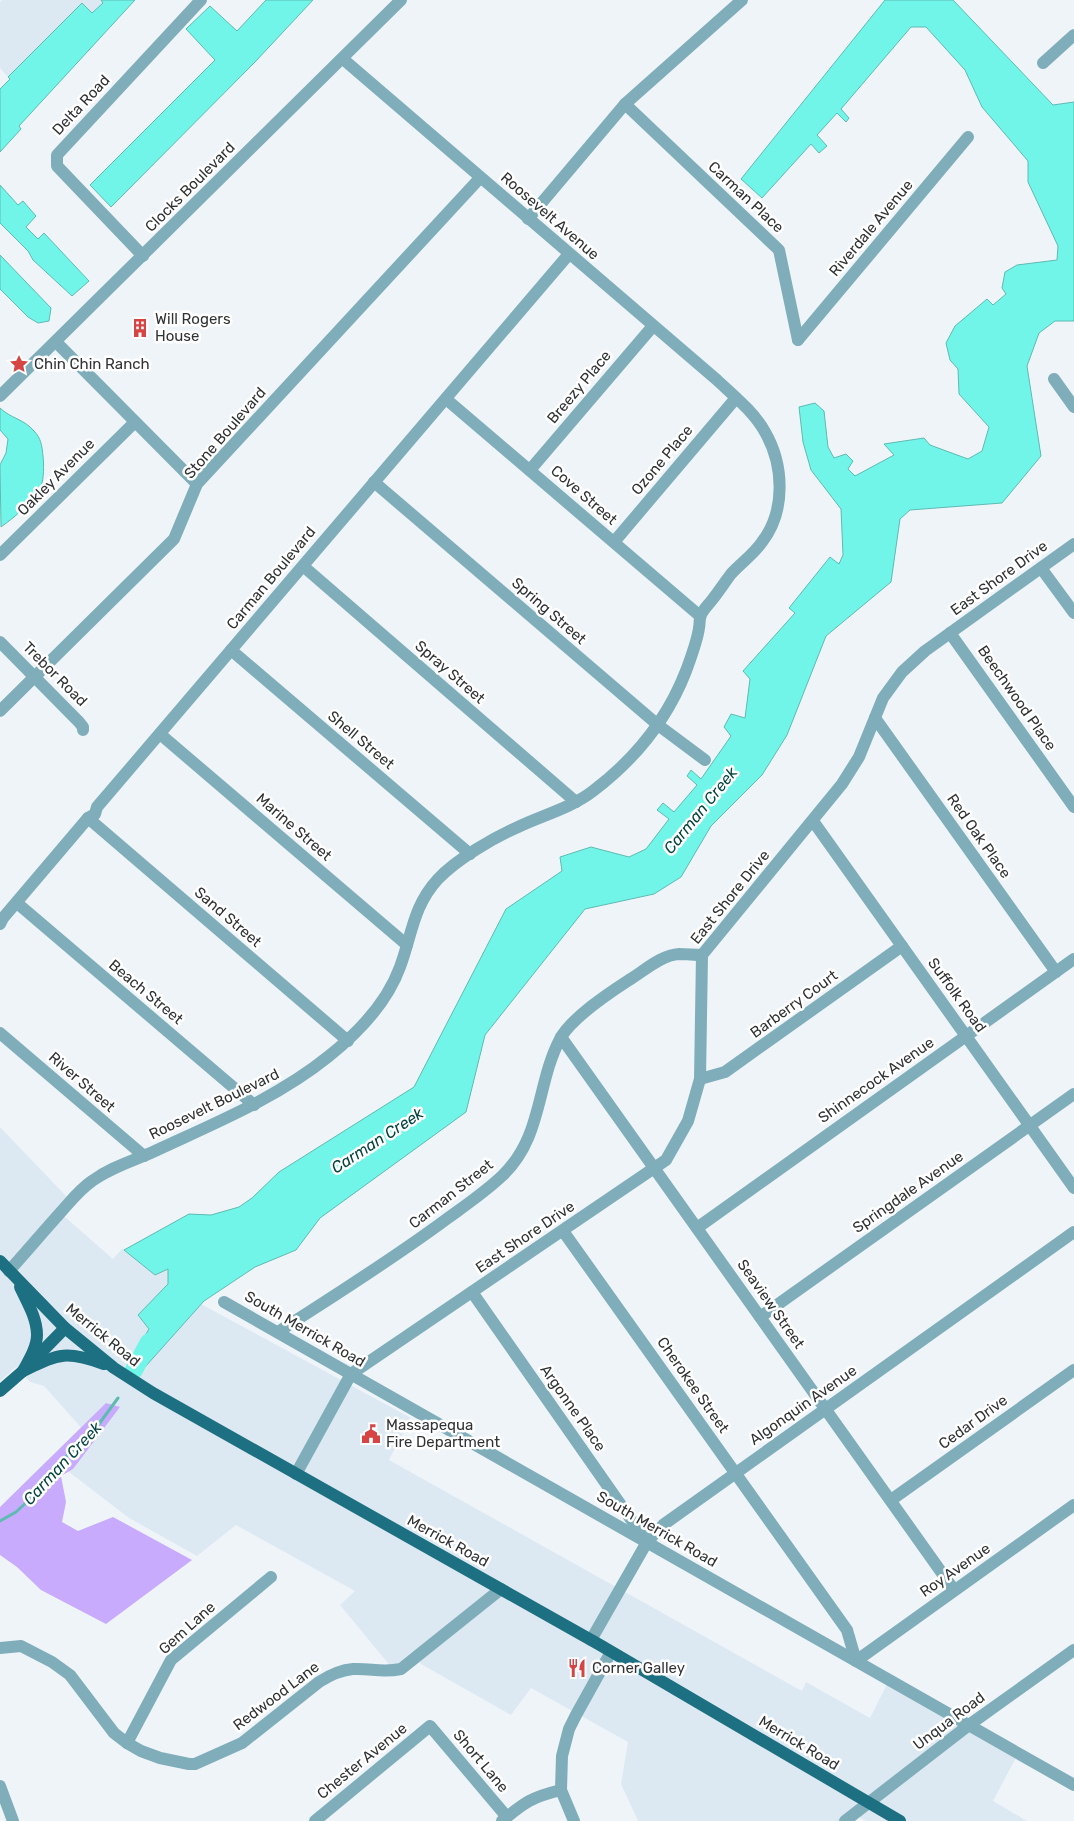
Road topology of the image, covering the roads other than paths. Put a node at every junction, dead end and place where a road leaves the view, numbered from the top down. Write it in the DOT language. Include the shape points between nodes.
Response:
graph roads {
  1 [pos="201,0"];
  2 [pos="401,0"];
  3 [pos="742,0"];
  4 [pos="1074,35"];
  5 [pos="343,59"];
  6 [pos="1042,63"];
  7 [pos="625,104"];
  8 [pos="968,137"];
  9 [pos="480,178"];
  10 [pos="528,219"];
  11 [pos="569,254"];
  12 [pos="143,256"];
  13 [pos="653,326"];
  14 [pos="798,340"];
  15 [pos="56,342"];
  16 [pos="1054,379"];
  17 [pos="1,396"];
  18 [pos="736,398"];
  19 [pos="446,399"];
  20 [pos="1074,407"];
  21 [pos="135,422"];
  22 [pos="530,470"];
  23 [pos="374,482"];
  24 [pos="197,484"];
  25 [pos="614,542"];
  26 [pos="1074,544"];
  27 [pos="0,556"];
  28 [pos="303,566"];
  29 [pos="1042,568"];
  30 [pos="1074,612"];
  31 [pos="700,616"];
  32 [pos="950,633"];
  33 [pos="0,642"];
  34 [pos="231,650"];
  35 [pos="34,677"];
  36 [pos="0,711"];
  37 [pos="875,718"];
  38 [pos="658,725"];
  39 [pos="83,730"];
  40 [pos="160,734"];
  41 [pos="705,760"];
  42 [pos="576,802"];
  43 [pos="1074,807"];
  44 [pos="88,818"];
  45 [pos="813,821"];
  46 [pos="470,854"];
  47 [pos="17,903"];
  48 [pos="0,924"];
  49 [pos="407,945"];
  50 [pos="902,946"];
  51 [pos="702,955"];
  52 [pos="1074,959"];
  53 [pos="1056,972"];
  54 [pos="0,1033"];
  55 [pos="966,1036"];
  56 [pos="561,1037"];
  57 [pos="348,1040"];
  58 [pos="700,1079"];
  59 [pos="1074,1094"];
  60 [pos="254,1105"];
  61 [pos="1030,1126"];
  62 [pos="144,1156"];
  63 [pos="655,1169"];
  64 [pos="1074,1188"];
  65 [pos="697,1228"];
  66 [pos="563,1230"];
  67 [pos="1074,1232"];
  68 [pos="0,1261"];
  69 [pos="13,1275"];
  70 [pos="472,1292"];
  71 [pos="224,1302"];
  72 [pos="760,1317"];
  73 [pos="65,1328"];
  74 [pos="278,1332"];
  75 [pos="114,1368"];
  76 [pos="1074,1370"];
  77 [pos="23,1371"];
  78 [pos="351,1374"];
  79 [pos="0,1391"];
  80 [pos="826,1409"];
  81 [pos="736,1473"];
  82 [pos="296,1474"];
  83 [pos="891,1500"];
  84 [pos="1074,1506"];
  85 [pos="647,1542"];
  86 [pos="271,1577"];
  87 [pos="501,1589"];
  88 [pos="954,1590"];
  89 [pos="591,1640"];
  90 [pos="0,1648"];
  91 [pos="1074,1650"];
  92 [pos="611,1652"];
  93 [pos="856,1661"];
  94 [pos="969,1725"];
  95 [pos="430,1726"];
  96 [pos="127,1743"];
  97 [pos="1074,1785"];
  98 [pos="0,1786"];
  99 [pos="560,1790"];
  100 [pos="867,1802"];
  101 [pos="505,1819"];
  102 [pos="13,1821"];
  103 [pos="315,1821"];
  104 [pos="574,1821"];
  105 [pos="845,1821"];
  106 [pos="900,1821"];
  1 -- 12 [label="street, Delta Road" via="56,159 57,166"];
  2 -- 5 [label="street, Clocks Boulevard"];
  3 -- 7 [label="street"];
  4 -- 6 [label="street"];
  5 -- 9 [label="street, Roosevelt Avenue"];
  5 -- 12 [label="street, Clocks Boulevard"];
  7 -- 10 [label="street"];
  7 -- 14 [label="street, Carman Place" via="779,250"];
  8 -- 14 [label="street, Riverdale Avenue"];
  9 -- 10 [label="street, Roosevelt Avenue"];
  9 -- 24 [label="street, Stone Boulevard"];
  10 -- 11 [label="street, Roosevelt Avenue"];
  11 -- 13 [label="street, Roosevelt Avenue"];
  11 -- 19 [label="street, Carman Boulevard"];
  12 -- 15 [label="street, Clocks Boulevard"];
  13 -- 18 [label="street, Roosevelt Avenue"];
  13 -- 22 [label="street, Breezy Place"];
  15 -- 17 [label="street, Clocks Boulevard"];
  15 -- 21 [label="street"];
  16 -- 20 [label="street"];
  18 -- 25 [label="street, Ozone Place"];
  18 -- 31 [label="street, Roosevelt Boulevard" via="766,433 774,452 780,479 777,512 762,543 732,573"];
  19 -- 22 [label="street, Cove Street"];
  19 -- 23 [label="street, Carman Boulevard"];
  21 -- 24 [label="street"];
  21 -- 27 [label="street, Oakley Avenue"];
  22 -- 25 [label="street, Cove Street"];
  23 -- 28 [label="street, Carman Boulevard"];
  23 -- 38 [label="street, Spring Street"];
  24 -- 35 [label="street, Stone Boulevard" via="174,539"];
  25 -- 31 [label="street, Cove Street"];
  26 -- 29 [label="street, East Shore Drive"];
  28 -- 34 [label="street, Carman Boulevard"];
  28 -- 42 [label="street, Spray Street"];
  29 -- 30 [label="street"];
  29 -- 32 [label="street, East Shore Drive"];
  31 -- 38 [label="street, Roosevelt Boulevard" via="686,672"];
  32 -- 37 [label="street, East Shore Drive" via="902,672 883,698"];
  32 -- 43 [label="street, Beechwood Place"];
  33 -- 35 [label="street, Trebor Road"];
  34 -- 40 [label="street, Carman Boulevard"];
  34 -- 46 [label="street, Shell Street"];
  35 -- 36 [label="street, Stone Boulevard"];
  35 -- 39 [label="street, Trebor Road" via="84,727"];
  37 -- 45 [label="street, East Shore Drive" via="854,766"];
  37 -- 53 [label="street, Red Oak Place"];
  38 -- 41 [label="street, Spring Street"];
  38 -- 42 [label="street, Roosevelt Boulevard" via="624,766"];
  40 -- 44 [label="street, Carman Boulevard" via="95,814"];
  40 -- 49 [label="street, Marine Street"];
  42 -- 46 [label="street, Roosevelt Boulevard" via="517,827"];
  44 -- 47 [label="street, Carman Boulevard"];
  44 -- 57 [label="street, Sand Street"];
  45 -- 50 [label="street, Suffolk Road"];
  45 -- 51 [label="street, East Shore Drive"];
  46 -- 49 [label="street, Roosevelt Boulevard" via="438,878 424,897 412,922"];
  47 -- 48 [label="street, Carman Boulevard"];
  47 -- 60 [label="street, Beach Street"];
  49 -- 57 [label="street, Roosevelt Boulevard" via="393,985"];
  50 -- 55 [label="street, Suffolk Road"];
  50 -- 58 [label="street, Barberry Court" via="725,1072"];
  51 -- 56 [label="street, Carman Street" via="678,954 665,958 605,996"];
  51 -- 58 [label="street, East Shore Drive"];
  52 -- 53 [label="street, Shinnecock Avenue"];
  53 -- 55 [label="street, Shinnecock Avenue"];
  54 -- 62 [label="street, River Street"];
  55 -- 61 [label="street, Suffolk Road"];
  55 -- 65 [label="street, Shinnecock Avenue"];
  56 -- 63 [label="street, Seaview Street"];
  56 -- 74 [label="street, Carman Street" via="547,1072 532,1133 518,1158 503,1175 415,1243"];
  57 -- 60 [label="street, Roosevelt Boulevard" via="310,1071"];
  58 -- 63 [label="street, East Shore Drive" via="688,1121 666,1160"];
  59 -- 61 [label="street, Springdale Avenue"];
  60 -- 62 [label="street, Roosevelt Boulevard"];
  61 -- 64 [label="street, Suffolk Road"];
  61 -- 72 [label="street, Springdale Avenue"];
  62 -- 69 [label="street, Roosevelt Boulevard" via="117,1166 90,1182"];
  63 -- 65 [label="street, Seaview Street"];
  63 -- 66 [label="street, East Shore Drive"];
  65 -- 72 [label="street, Seaview Street"];
  66 -- 70 [label="street, East Shore Drive"];
  66 -- 81 [label="street, Cherokee Street"];
  67 -- 80 [label="street, Algonquin Avenue"];
  68 -- 69 [label="main road, Merrick Road"];
  69 -- 73 [label="main road, Merrick Road"];
  69 -- 77 [label="main road" via="33,1316 37,1335 35,1348"];
  70 -- 78 [label="street, East Shore Drive"];
  70 -- 85 [label="street, Argonne Place"];
  71 -- 74 [label="street, South Merrick Road"];
  72 -- 80 [label="street, Seaview Street"];
  73 -- 75 [label="main road, Merrick Road"];
  73 -- 77 [label="main road"];
  74 -- 78 [label="street, South Merrick Road"];
  75 -- 77 [label="main road" via="69,1354 53,1357"];
  75 -- 82 [label="main road, Merrick Road"];
  76 -- 83 [label="street, Cedar Drive"];
  77 -- 79 [label="main road"];
  78 -- 82 [label="street, East Shore Drive"];
  78 -- 85 [label="street, South Merrick Road"];
  80 -- 81 [label="street, Algonquin Avenue"];
  80 -- 83 [label="street, Seaview Street"];
  81 -- 85 [label="street, Algonquin Avenue" via="663,1525"];
  81 -- 93 [label="street, Cherokee Street" via="847,1630"];
  82 -- 87 [label="main road, Merrick Road"];
  83 -- 88 [label="street, Seaview Street"];
  84 -- 88 [label="street, Roy Avenue"];
  85 -- 89 [label="street, Algonquin Avenue"];
  85 -- 93 [label="street, South Merrick Road"];
  86 -- 96 [label="street, Gem Lane" via="171,1660"];
  87 -- 89 [label="main road, Merrick Road"];
  87 -- 96 [label="street, Redwood Lane" via="401,1668 387,1672 353,1669 333,1674 242,1743 195,1764 160,1758"];
  88 -- 93 [label="street, Roy Avenue"];
  89 -- 92 [label="main road, Merrick Road"];
  90 -- 96 [label="street, Redwood Lane" via="21,1646 70,1675 114,1733"];
  91 -- 94 [label="street, Unqua Road"];
  92 -- 99 [label="street" via="569,1729 562,1756"];
  92 -- 100 [label="main road, Merrick Road"];
  93 -- 94 [label="street, South Merrick Road"];
  94 -- 97 [label="street, South Merrick Road"];
  94 -- 100 [label="street, Unqua Road"];
  95 -- 101 [label="street, Short Lane"];
  95 -- 103 [label="street, Chester Avenue"];
  98 -- 102 [label="street"];
  99 -- 101 [label="street" via="528,1800"];
  99 -- 104 [label="street"];
  100 -- 105 [label="street, Unqua Road"];
  100 -- 106 [label="main road, Merrick Road"];
}
